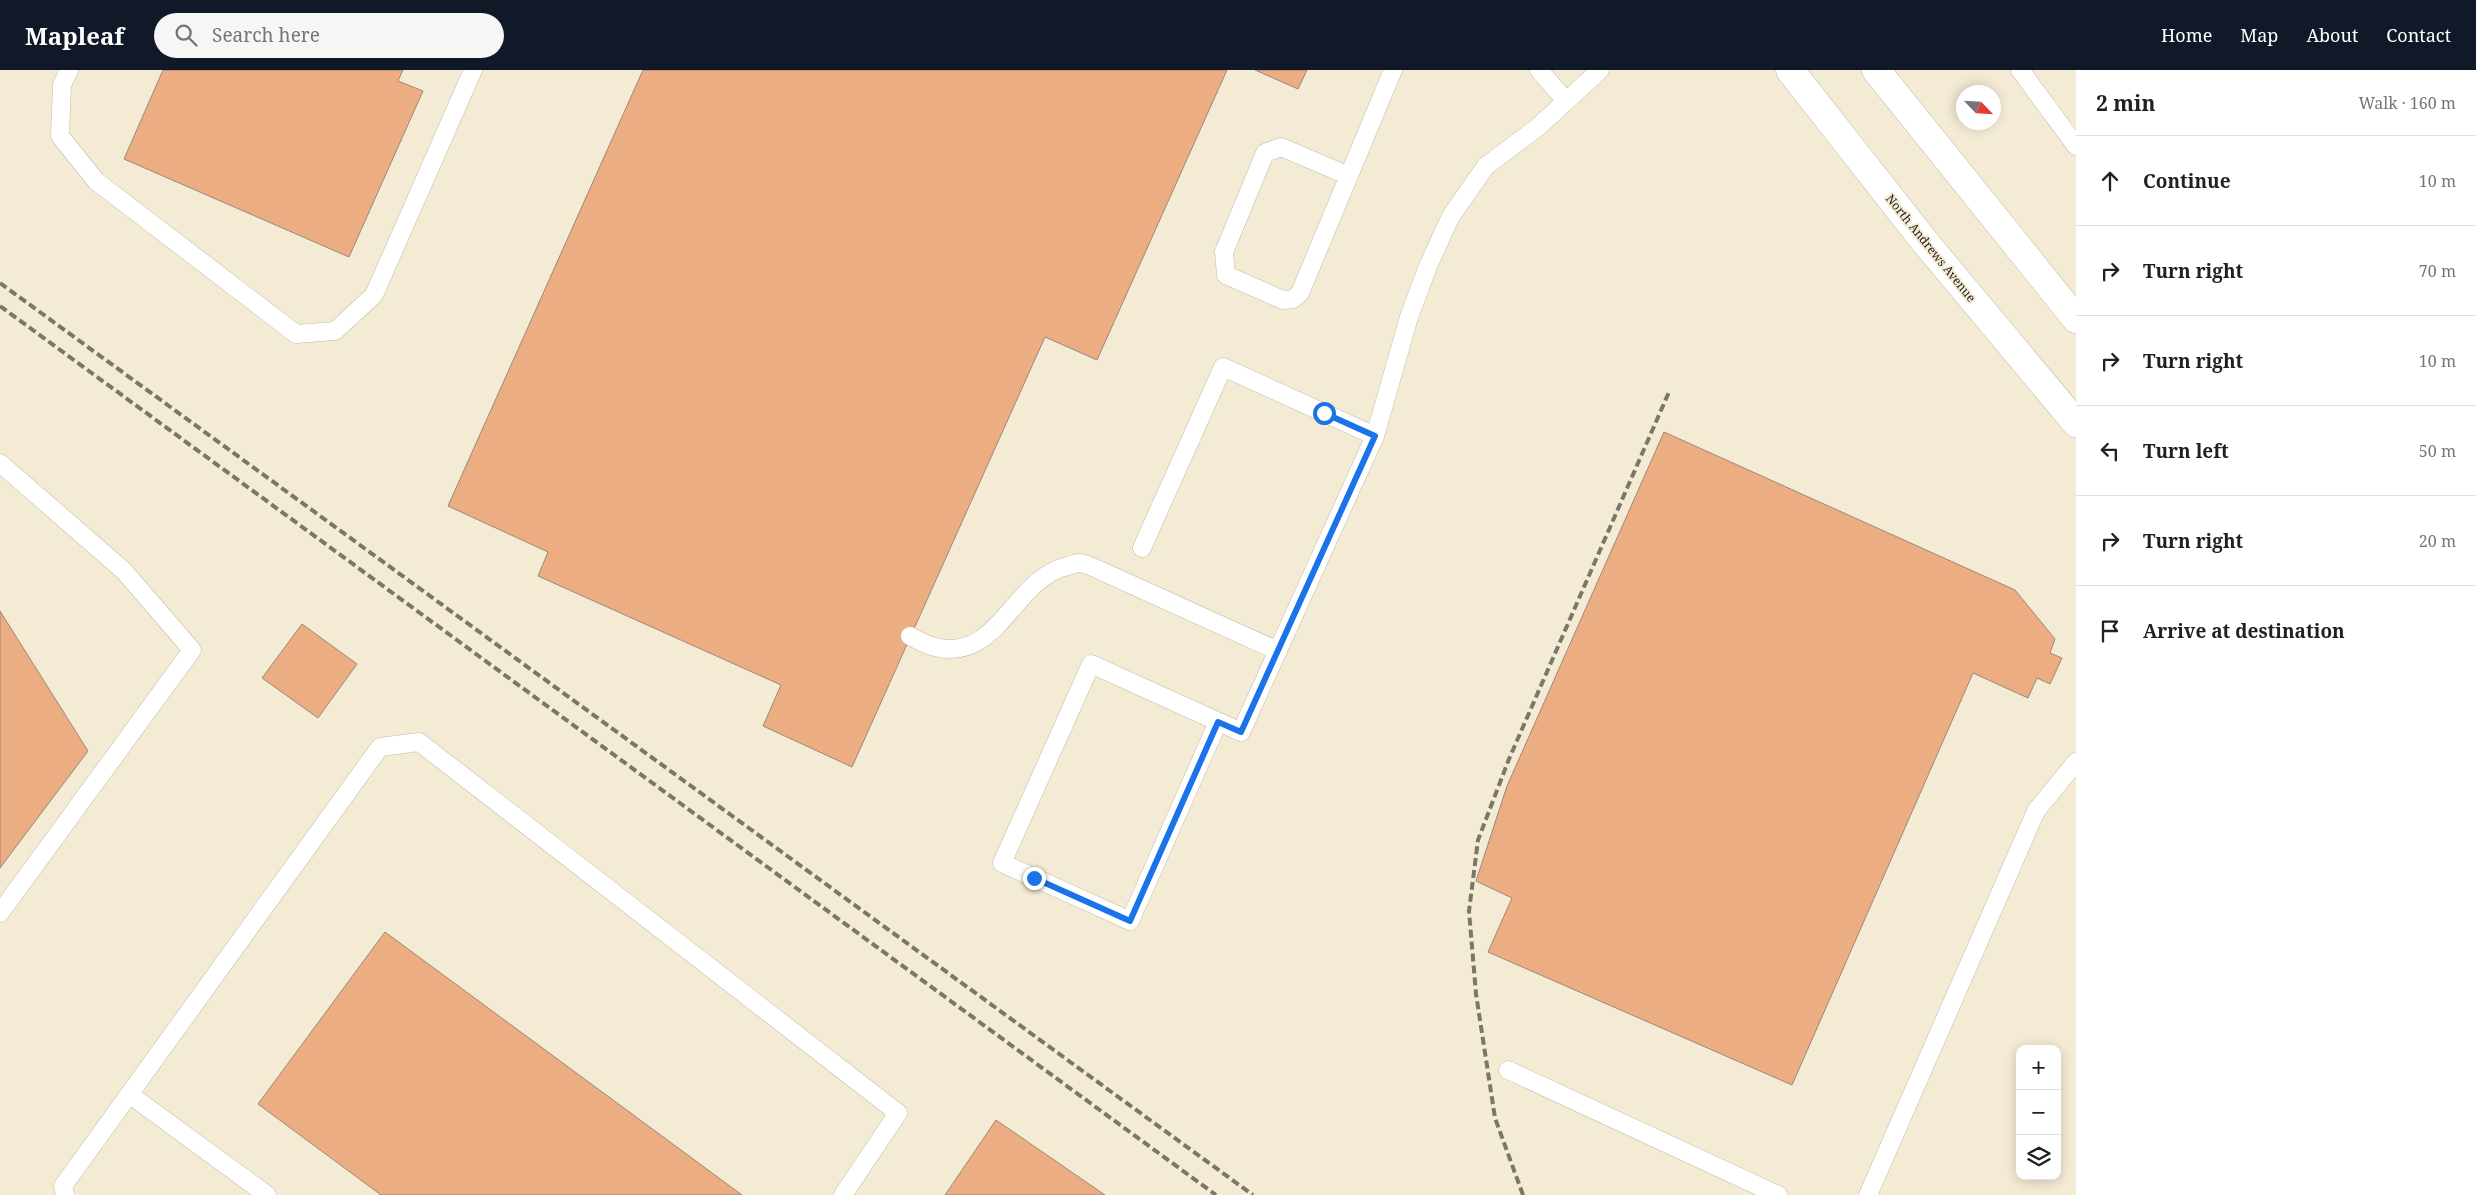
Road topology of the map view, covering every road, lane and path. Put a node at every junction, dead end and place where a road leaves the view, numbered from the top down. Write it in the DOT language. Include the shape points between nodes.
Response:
graph roads {
  1 [pos="69,70"];
  2 [pos="473,70"];
  3 [pos="1394,70"];
  4 [pos="1539,70"];
  5 [pos="1600,70"];
  6 [pos="1790,70"];
  7 [pos="1876,70"];
  8 [pos="2020,70"];
  9 [pos="1566,101"];
  10 [pos="2076,146"];
  11 [pos="1349,176"];
  12 [pos="2076,319"];
  13 [pos="2076,423"];
  14 [pos="1375,436"];
  15 [pos="0,463"];
  16 [pos="1142,548"];
  17 [pos="910,636"];
  18 [pos="1278,651"];
  19 [pos="1218,722"];
  20 [pos="2076,762"];
  21 [pos="0,913"];
  22 [pos="1508,1070"];
  23 [pos="129,1094"];
  24 [pos="65,1195"];
  25 [pos="267,1195"];
  26 [pos="843,1195"];
  27 [pos="1778,1195"];
  28 [pos="1868,1195"];
  1 -- 2 [label="lane" via="62,85 60,136 96,181 296,334 334,331 374,295"];
  3 -- 11 [label="lane"];
  4 -- 9 [label="lane"];
  5 -- 9 [label="lane"];
  6 -- 13 [label="street, North Andrews Avenue" via="1925,242"];
  7 -- 12 [label="street"];
  8 -- 10 [label="lane"];
  9 -- 14 [label="lane" via="1538,127 1486,166 1451,216 1409,317"];
  11 -- 11 [label="lane" via="1281,147 1265,153 1224,252 1226,275 1283,300 1294,299 1300,293"];
  14 -- 16 [label="lane" via="1223,367"];
  14 -- 18 [label="lane"];
  15 -- 21 [label="lane" via="124,571 192,650"];
  17 -- 18 [label="lane" via="935,648 963,648 984,638 1032,584 1056,568 1079,563"];
  18 -- 19 [label="lane" via="1241,732"];
  19 -- 19 [label="lane" via="1091,664 1002,863 1130,921"];
  20 -- 28 [label="lane" via="2036,811"];
  22 -- 27 [label="lane"];
  23 -- 24 [label="lane" via="63,1186"];
  23 -- 25 [label="lane"];
  23 -- 26 [label="lane" via="380,747 419,742 898,1113"];
}
